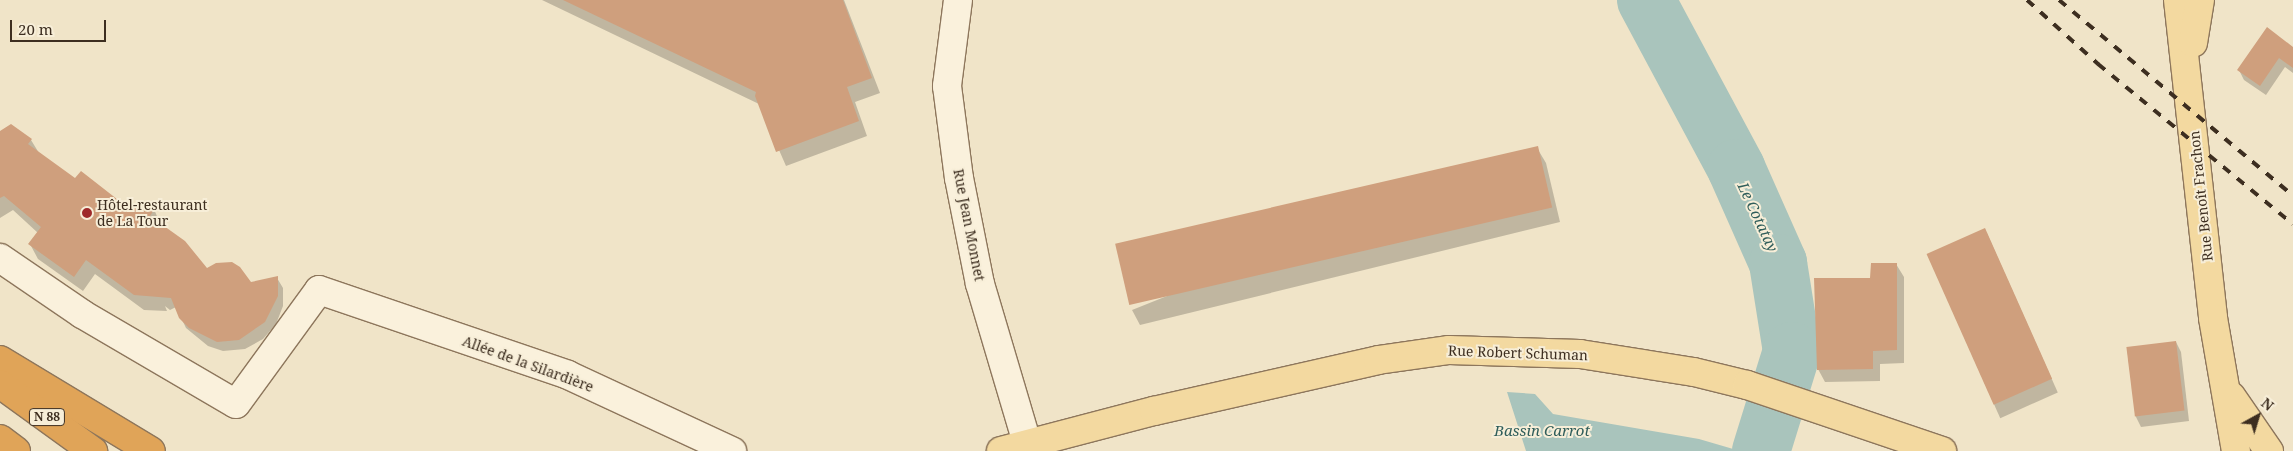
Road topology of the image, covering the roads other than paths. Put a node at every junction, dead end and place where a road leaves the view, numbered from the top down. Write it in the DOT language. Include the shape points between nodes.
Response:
graph roads {
  1 [pos="958,0"];
  2 [pos="2178,0"];
  3 [pos="2200,0"];
  4 [pos="2188,72"];
  5 [pos="0,258"];
  6 [pos="0,360"];
  7 [pos="0,384"];
  8 [pos="2227,391"];
  9 [pos="0,439"];
  10 [pos="1028,446"];
  11 [pos="16,451"];
  12 [pos="93,451"];
  13 [pos="151,451"];
  14 [pos="732,451"];
  15 [pos="1002,451"];
  16 [pos="1942,451"];
  17 [pos="2236,451"];
  18 [pos="2269,451"];
  1 -- 10 [label="street, Rue Jean Monnet" via="947,86 959,178 980,284"];
  2 -- 4 [label="main road, Rue Benoît Frachon"];
  3 -- 4 [label="main road"];
  4 -- 8 [label="main road, Rue Benoît Frachon" via="2213,318"];
  5 -- 14 [label="street, Allée de la Silardière" via="82,314 236,404 319,290 568,375"];
  6 -- 13 [label="highway"];
  7 -- 12 [label="highway, N 88"];
  8 -- 17 [label="main road, Rue Benoît Frachon"];
  8 -- 18 [label="main road, Rue Benoît Frachon"];
  9 -- 11 [label="highway"];
  10 -- 15 [label="main road, Rue Robert Schuman"];
  10 -- 16 [label="main road, Rue Robert Schuman" via="1174,407 1378,360 1449,350 1580,354 1640,362 1747,385"];
}
